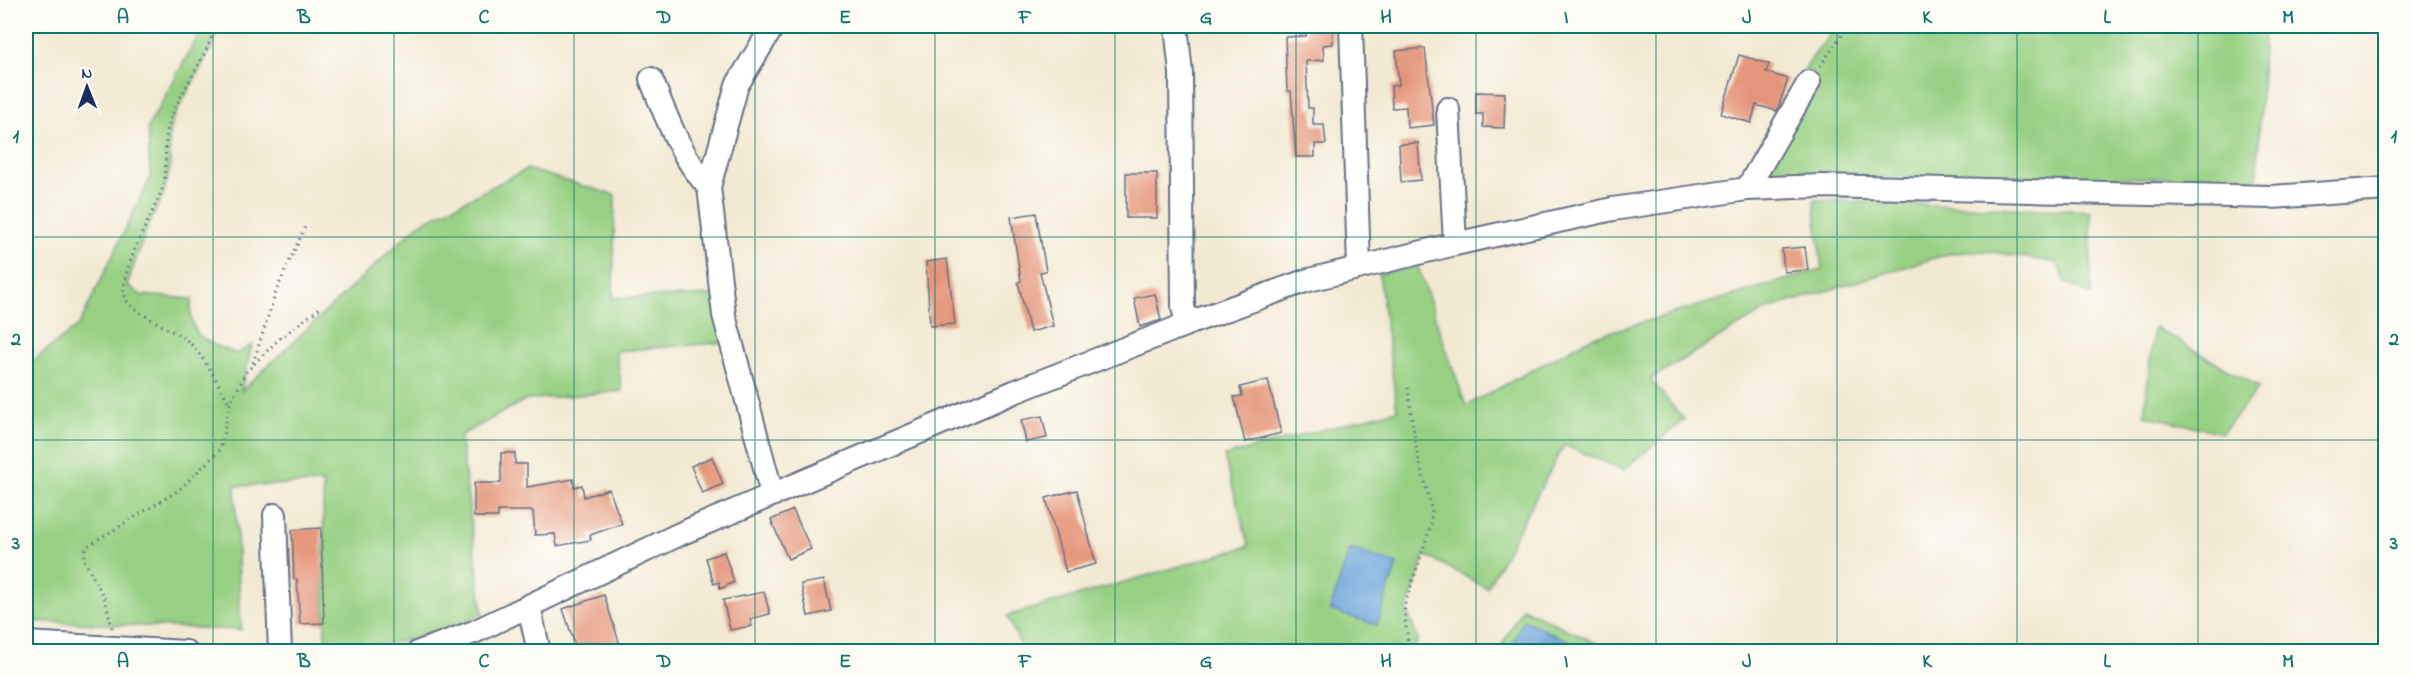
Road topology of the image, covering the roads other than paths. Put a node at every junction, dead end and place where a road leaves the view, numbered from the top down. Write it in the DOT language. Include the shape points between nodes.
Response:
graph roads {
  1 [pos="773,26"];
  2 [pos="1176,26"];
  3 [pos="1351,26"];
  4 [pos="651,79"];
  5 [pos="1809,82"];
  6 [pos="1448,109"];
  7 [pos="709,187"];
  8 [pos="1747,189"];
  9 [pos="2385,189"];
  10 [pos="1455,243"];
  11 [pos="1359,267"];
  12 [pos="1188,323"];
  13 [pos="772,494"];
  14 [pos="275,515"];
  15 [pos="529,607"];
  16 [pos="26,643"];
  17 [pos="55,648"];
  18 [pos="186,651"];
  19 [pos="280,651"];
  20 [pos="419,651"];
  21 [pos="539,651"];
  1 -- 7 [label="street" via="737,85"];
  2 -- 12 [label="street" via="1181,73 1184,308"];
  3 -- 11 [label="street"];
  4 -- 7 [label="street" via="670,125"];
  5 -- 8 [label="street"];
  6 -- 10 [label="street"];
  7 -- 13 [label="street" via="724,315"];
  8 -- 9 [label="street" via="1821,186 2272,197"];
  8 -- 10 [label="street" via="1612,209"];
  10 -- 11 [label="street"];
  11 -- 12 [label="street" via="1305,281"];
  12 -- 13 [label="street"];
  13 -- 15 [label="street"];
  14 -- 19 [label="street"];
  15 -- 20 [label="street"];
  15 -- 21 [label="street"];
  16 -- 17 [label="street"];
  17 -- 18 [label="street"];
}
